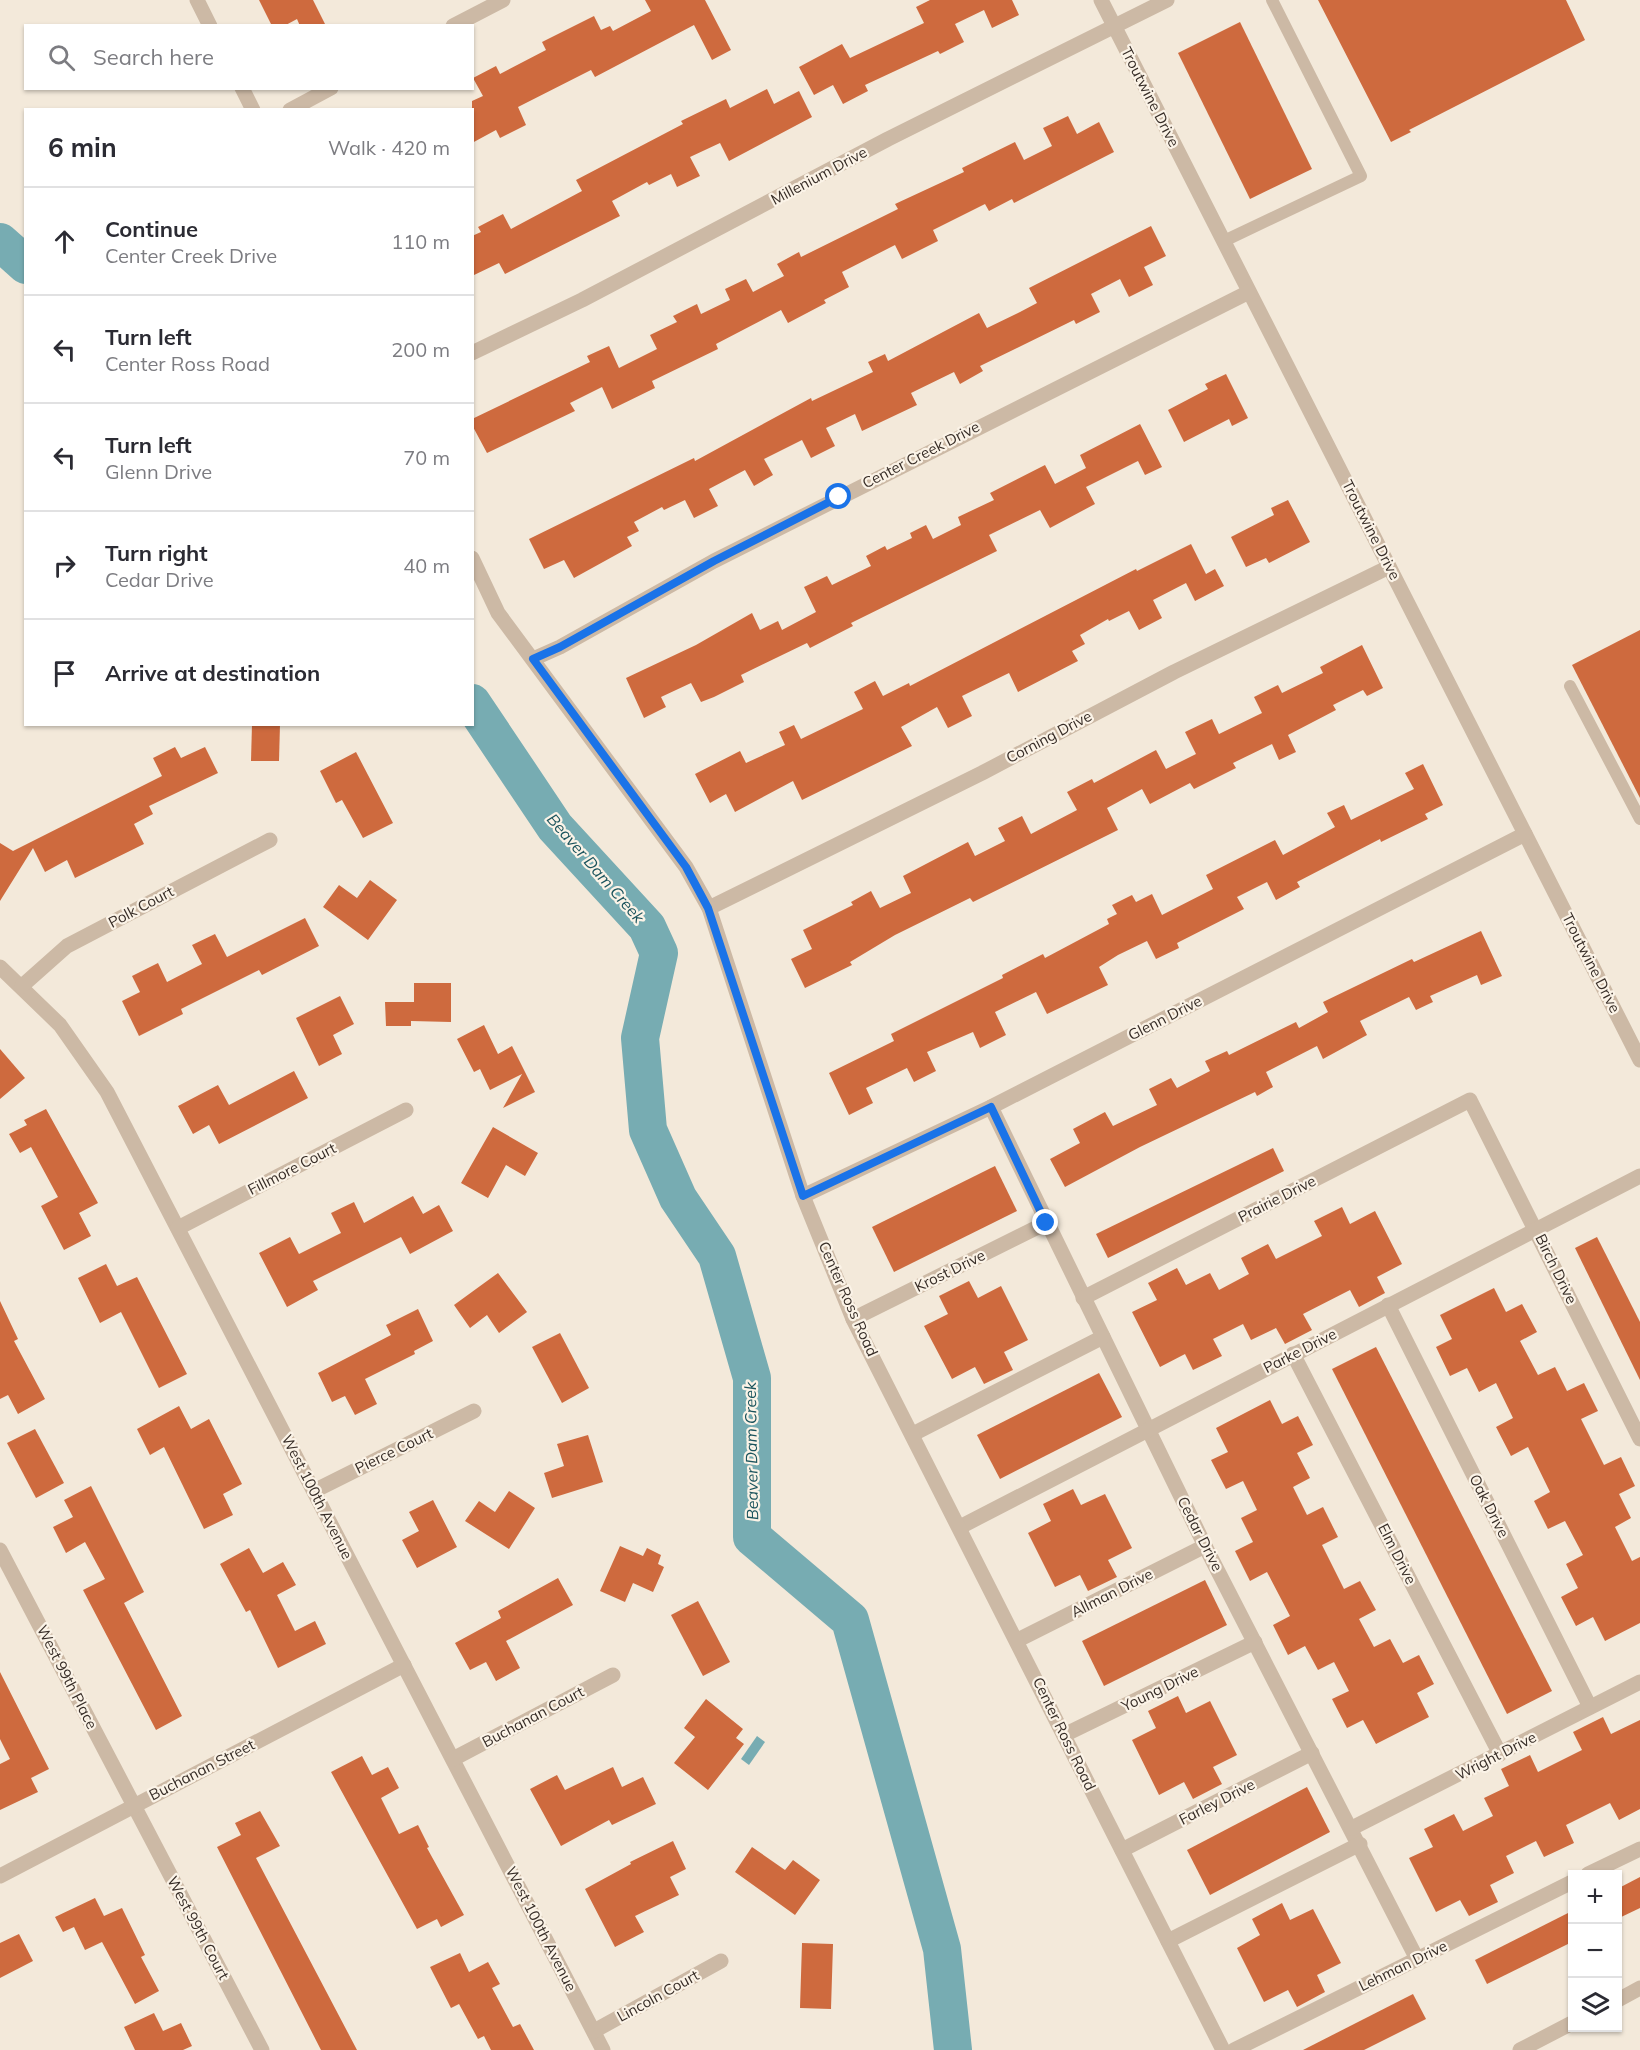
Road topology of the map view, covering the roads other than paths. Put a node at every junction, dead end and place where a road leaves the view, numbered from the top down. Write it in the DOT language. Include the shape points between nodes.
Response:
graph roads {
  1 [pos="197,0"];
  2 [pos="503,0"];
  3 [pos="1101,0"];
  4 [pos="1167,0"];
  5 [pos="1272,0"];
  6 [pos="209,24"];
  7 [pos="457,24"];
  8 [pos="1115,26"];
  9 [pos="243,90"];
  10 [pos="327,90"];
  11 [pos="252,108"];
  12 [pos="294,108"];
  13 [pos="1224,241"];
  14 [pos="1249,292"];
  15 [pos="474,352"];
  16 [pos="474,562"];
  17 [pos="1389,567"];
  18 [pos="533,659"];
  19 [pos="1570,686"];
  20 [pos="1640,819"];
  21 [pos="1525,834"];
  22 [pos="270,840"];
  23 [pos="708,908"];
  24 [pos="0,967"];
  25 [pos="22,986"];
  26 [pos="1640,1060"];
  27 [pos="1470,1100"];
  28 [pos="991,1107"];
  29 [pos="406,1110"];
  30 [pos="1640,1176"];
  31 [pos="803,1196"];
  32 [pos="1046,1223"];
  33 [pos="178,1228"];
  34 [pos="1536,1229"];
  35 [pos="1083,1298"];
  36 [pos="1388,1305"];
  37 [pos="853,1319"];
  38 [pos="1104,1337"];
  39 [pos="1293,1354"];
  40 [pos="474,1411"];
  41 [pos="1149,1430"];
  42 [pos="913,1434"];
  43 [pos="1640,1439"];
  44 [pos="314,1491"];
  45 [pos="960,1527"];
  46 [pos="1205,1546"];
  47 [pos="0,1550"];
  48 [pos="1018,1640"];
  49 [pos="1255,1642"];
  50 [pos="404,1665"];
  51 [pos="613,1675"];
  52 [pos="1640,1682"];
  53 [pos="1590,1707"];
  54 [pos="1064,1736"];
  55 [pos="1312,1753"];
  56 [pos="1500,1754"];
  57 [pos="453,1759"];
  58 [pos="133,1805"];
  59 [pos="1352,1828"];
  60 [pos="1360,1844"];
  61 [pos="1640,1849"];
  62 [pos="1122,1850"];
  63 [pos="1598,1870"];
  64 [pos="0,1876"];
  65 [pos="1568,1884"];
  66 [pos="1168,1941"];
  67 [pos="1417,1959"];
  68 [pos="721,1961"];
  69 [pos="1640,1988"];
  70 [pos="1622,1997"];
  71 [pos="1568,2025"];
  72 [pos="594,2031"];
  73 [pos="262,2050"];
  74 [pos="603,2050"];
  75 [pos="1223,2050"];
  76 [pos="1234,2050"];
  77 [pos="1520,2050"];
  1 -- 6 [label="street"];
  2 -- 7 [label="street"];
  3 -- 8 [label="street, Troutwine Drive"];
  4 -- 8 [label="street, Millenium Drive"];
  5 -- 13 [label="lane" via="1361,176"];
  8 -- 13 [label="street, Troutwine Drive"];
  8 -- 15 [label="street, Millenium Drive"];
  9 -- 11 [label="street"];
  10 -- 12 [label="street"];
  13 -- 14 [label="street, Troutwine Drive"];
  14 -- 17 [label="street, Troutwine Drive"];
  14 -- 18 [label="street, Center Creek Drive" via="724,556"];
  16 -- 18 [label="street, Center Ross Road" via="498,613"];
  17 -- 21 [label="street, Troutwine Drive"];
  17 -- 23 [label="street, Corning Drive"];
  18 -- 23 [label="street, Center Ross Road" via="686,867"];
  19 -- 20 [label="lane"];
  21 -- 26 [label="street, Troutwine Drive"];
  21 -- 28 [label="street, Glenn Drive"];
  22 -- 25 [label="street, Polk Court" via="67,946"];
  23 -- 31 [label="street, Center Ross Road"];
  24 -- 25 [label="street, West 100th Avenue"];
  25 -- 33 [label="street, West 100th Avenue" via="60,1024 90,1065"];
  27 -- 34 [label="street, Birch Drive"];
  27 -- 35 [label="street, Prairie Drive"];
  28 -- 31 [label="street, Glenn Drive"];
  28 -- 32 [label="street, Cedar Drive"];
  29 -- 33 [label="street, Fillmore Court"];
  30 -- 34 [label="street, Parke Drive"];
  31 -- 37 [label="street, Center Ross Road"];
  32 -- 35 [label="street, Cedar Drive"];
  32 -- 37 [label="street, Krost Drive"];
  33 -- 44 [label="street, West 100th Avenue"];
  34 -- 36 [label="street, Parke Drive"];
  34 -- 43 [label="street, Birch Drive"];
  35 -- 38 [label="street, Cedar Drive"];
  36 -- 39 [label="street, Parke Drive"];
  36 -- 53 [label="street, Oak Drive"];
  37 -- 42 [label="street, Center Ross Road"];
  38 -- 41 [label="street, Cedar Drive"];
  38 -- 42 [label="street"];
  39 -- 41 [label="street, Parke Drive"];
  39 -- 56 [label="street, Elm Drive"];
  40 -- 44 [label="street, Pierce Court"];
  41 -- 45 [label="street, Parke Drive"];
  41 -- 46 [label="street, Cedar Drive"];
  42 -- 45 [label="street, Center Ross Road"];
  44 -- 50 [label="street, West 100th Avenue"];
  45 -- 48 [label="street, Center Ross Road"];
  46 -- 48 [label="street, Allman Drive"];
  46 -- 49 [label="street, Cedar Drive"];
  47 -- 58 [label="street, West 99th Place"];
  48 -- 54 [label="street, Center Ross Road"];
  49 -- 54 [label="street, Young Drive"];
  49 -- 55 [label="street, Cedar Drive"];
  50 -- 57 [label="street, West 100th Avenue"];
  50 -- 58 [label="street, Buchanan Street"];
  51 -- 57 [label="street, Buchanan Court"];
  52 -- 53 [label="street, Wright Drive"];
  53 -- 56 [label="street, Wright Drive"];
  54 -- 62 [label="street, Center Ross Road"];
  55 -- 59 [label="street, Cedar Drive"];
  55 -- 62 [label="street, Farley Drive"];
  56 -- 59 [label="street, Wright Drive"];
  57 -- 72 [label="street, West 100th Avenue"];
  58 -- 64 [label="street, Buchanan Street"];
  58 -- 73 [label="street, West 99th Court"];
  59 -- 60 [label="street, Cedar Drive"];
  60 -- 66 [label="street"];
  60 -- 67 [label="street, Cedar Drive"];
  61 -- 63 [label="street"];
  62 -- 66 [label="street, Center Ross Road"];
  65 -- 67 [label="street, Lehman Drive"];
  66 -- 75 [label="street, Center Ross Road"];
  67 -- 76 [label="street, Lehman Drive"];
  68 -- 72 [label="street, Lincoln Court"];
  69 -- 70 [label="street"];
  71 -- 77 [label="street"];
  72 -- 74 [label="street, West 100th Avenue"];
}
